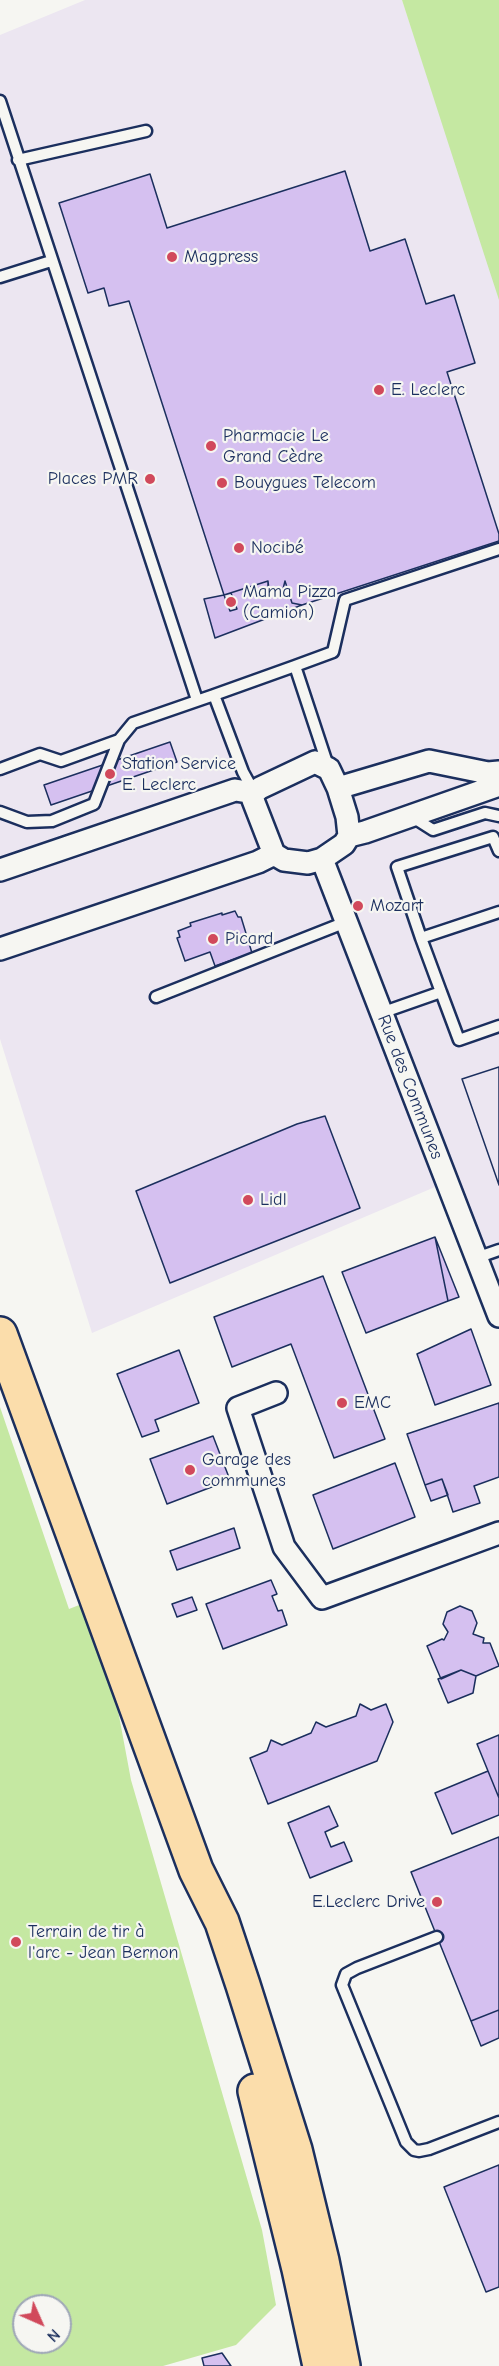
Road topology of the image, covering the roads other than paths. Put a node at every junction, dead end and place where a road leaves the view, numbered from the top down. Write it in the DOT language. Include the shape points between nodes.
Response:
graph roads {
  1 [pos="0,101"];
  2 [pos="146,131"];
  3 [pos="18,160"];
  4 [pos="51,261"];
  5 [pos="0,277"];
  6 [pos="499,549"];
  7 [pos="295,666"];
  8 [pos="214,695"];
  9 [pos="197,700"];
  10 [pos="119,740"];
  11 [pos="0,769"];
  12 [pos="499,772"];
  13 [pos="333,778"];
  14 [pos="499,785"];
  15 [pos="254,793"];
  16 [pos="0,812"];
  17 [pos="411,816"];
  18 [pos="499,816"];
  19 [pos="349,836"];
  20 [pos="499,851"];
  21 [pos="274,854"];
  22 [pos="322,859"];
  23 [pos="0,870"];
  24 [pos="499,912"];
  25 [pos="346,922"];
  26 [pos="421,938"];
  27 [pos="0,949"];
  28 [pos="441,992"];
  29 [pos="156,997"];
  30 [pos="381,1013"];
  31 [pos="499,1026"];
  32 [pos="499,1250"];
  33 [pos="476,1258"];
  34 [pos="499,1316"];
  35 [pos="0,1334"];
  36 [pos="276,1393"];
  37 [pos="499,1533"];
  38 [pos="196,1870"];
  39 [pos="437,1937"];
  40 [pos="499,2122"];
  41 [pos="321,2366"];
  42 [pos="343,2366"];
  1 -- 3 [label="lane"];
  2 -- 3 [label="lane"];
  3 -- 4 [label="lane"];
  4 -- 5 [label="lane"];
  4 -- 9 [label="lane"];
  6 -- 7 [label="lane" via="345,600 333,652"];
  7 -- 8 [label="lane"];
  7 -- 13 [label="lane"];
  8 -- 9 [label="lane"];
  8 -- 15 [label="lane"];
  9 -- 10 [label="lane" via="133,723"];
  10 -- 11 [label="lane" via="61,761 40,754"];
  10 -- 16 [label="lane" via="94,804 52,821 27,822"];
  12 -- 13 [label="street" via="429,761"];
  13 -- 15 [label="street" via="315,762"];
  13 -- 19 [label="street" via="347,817"];
  14 -- 17 [label="street"];
  15 -- 21 [label="street" via="253,800"];
  15 -- 23 [label="street" via="235,790"];
  17 -- 18 [label="lane" via="433,830 485,813"];
  17 -- 19 [label="street"];
  19 -- 22 [label="street"];
  20 -- 26 [label="lane" via="493,837 397,867"];
  21 -- 22 [label="street" via="284,860 308,863"];
  21 -- 27 [label="street"];
  22 -- 25 [label="street, Rue des Communes"];
  24 -- 26 [label="lane"];
  25 -- 29 [label="lane"];
  25 -- 30 [label="street, Rue des Communes"];
  26 -- 28 [label="lane"];
  28 -- 30 [label="lane"];
  28 -- 31 [label="lane" via="459,1040"];
  30 -- 33 [label="street, Rue des Communes"];
  32 -- 33 [label="lane"];
  33 -- 34 [label="street, Rue des Communes"];
  35 -- 38 [label="main road"];
  36 -- 37 [label="street" via="237,1408 284,1547 322,1598"];
  38 -- 41 [label="main road" via="208,1926 245,2051"];
  38 -- 42 [label="main road" via="222,1922 295,2150"];
  39 -- 40 [label="lane" via="357,1968 346,1974 342,1985 406,2142 414,2150 429,2149"];
}
